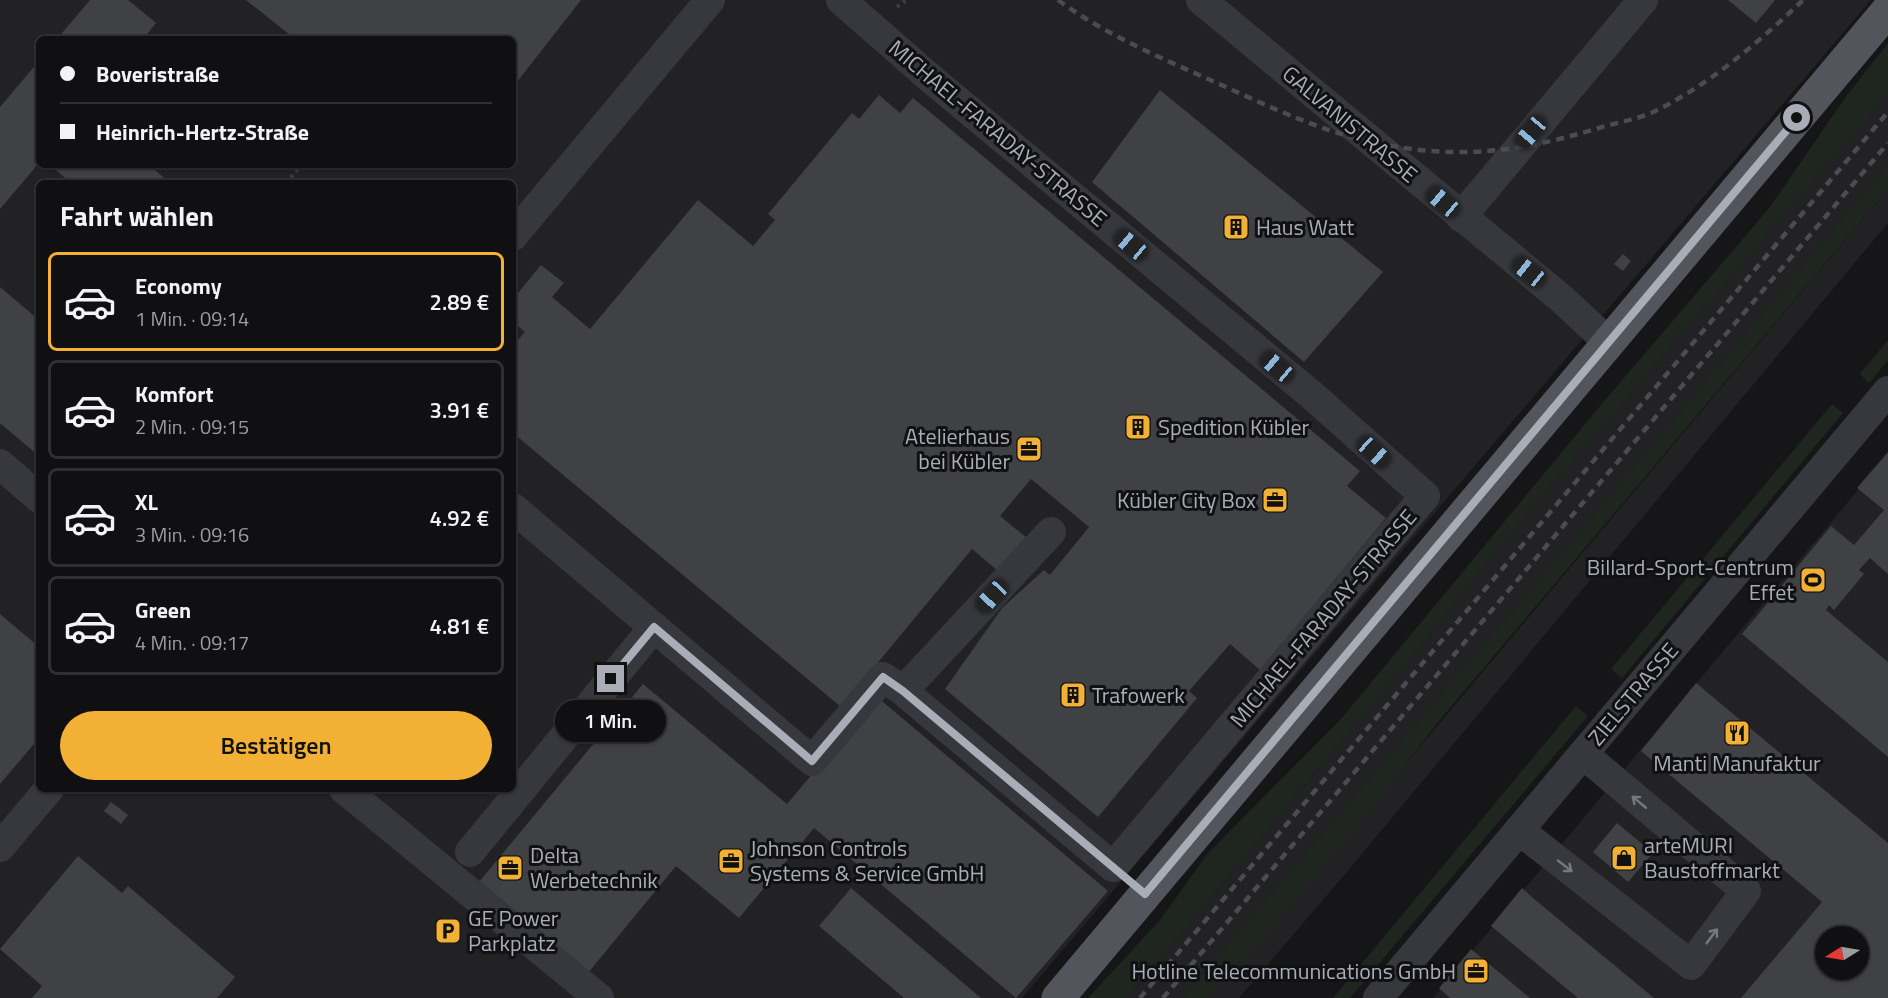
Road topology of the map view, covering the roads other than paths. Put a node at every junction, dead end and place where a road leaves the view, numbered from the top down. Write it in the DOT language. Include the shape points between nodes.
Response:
graph roads {
  1 [pos="710,0"];
  2 [pos="841,0"];
  3 [pos="1201,0"];
  4 [pos="1643,0"];
  5 [pos="1888,10"];
  6 [pos="1461,217"];
  7 [pos="516,232"];
  8 [pos="1608,342"];
  9 [pos="1888,391"];
  10 [pos="0,464"];
  11 [pos="36,495"];
  12 [pos="1425,496"];
  13 [pos="516,511"];
  14 [pos="1452,527"];
  15 [pos="1051,532"];
  16 [pos="654,627"];
  17 [pos="903,691"];
  18 [pos="1583,754"];
  19 [pos="46,792"];
  20 [pos="349,792"];
  21 [pos="1520,830"];
  22 [pos="0,847"];
  23 [pos="470,852"];
  24 [pos="1113,867"];
  25 [pos="1145,894"];
  26 [pos="599,998"];
  27 [pos="1058,998"];
  28 [pos="1378,998"];
  1 -- 7 [label="street"];
  2 -- 12 [label="street, MICHAEL-FARADAY-STRASSE" via="1314,397"];
  3 -- 6 [label="street, GALVANISTRASSE"];
  4 -- 6 [label="street"];
  5 -- 8 [label="main road"];
  6 -- 8 [label="street, GALVANISTRASSE"];
  8 -- 14 [label="main road"];
  9 -- 18 [label="street, ZIELSTRASSE"];
  10 -- 11 [label="street"];
  12 -- 14 [label="street"];
  12 -- 24 [label="street, MICHAEL-FARADAY-STRASSE"];
  13 -- 16 [label="street"];
  14 -- 25 [label="main road"];
  15 -- 17 [label="street"];
  16 -- 17 [label="street" via="812,761 883,677"];
  16 -- 23 [label="street"];
  17 -- 24 [label="street"];
  18 -- 21 [label="street, ZIELSTRASSE"];
  21 -- 18 [label="street, one-way" via="1691,964 1746,891"];
  19 -- 22 [label="street"];
  20 -- 26 [label="street"];
  21 -- 28 [label="street, ZIELSTRASSE"];
  24 -- 25 [label="street"];
  25 -- 27 [label="main road"];
}
